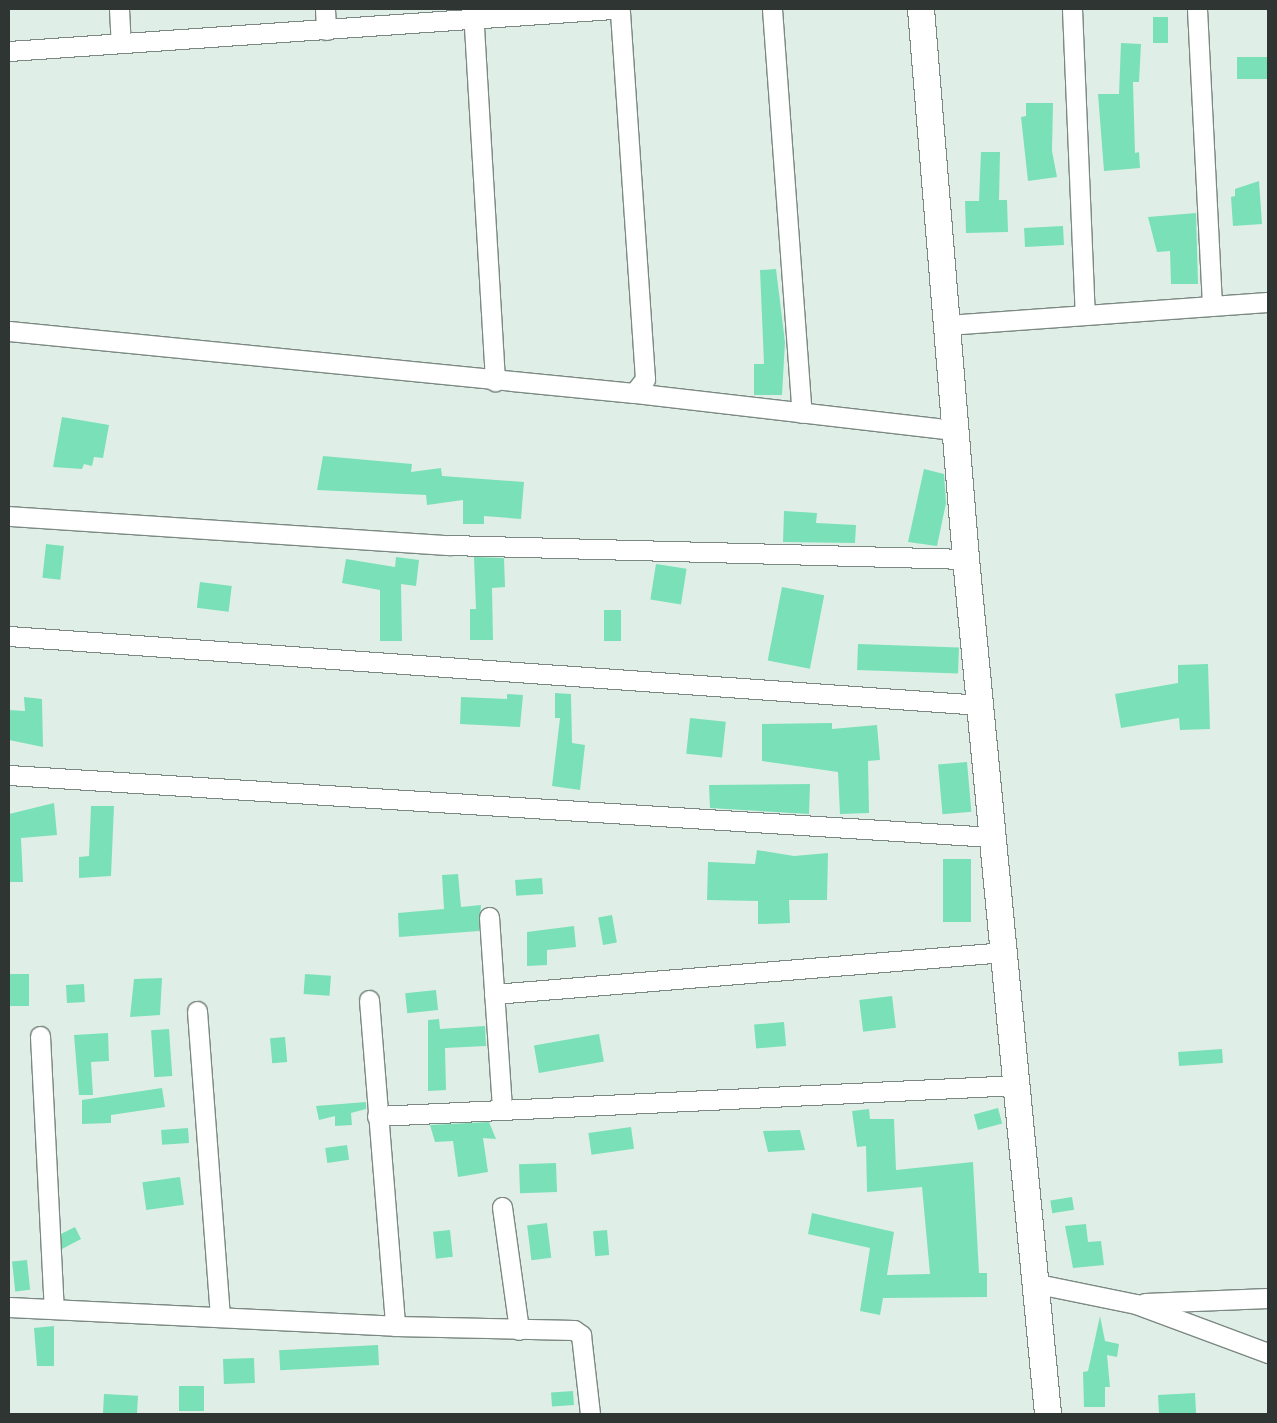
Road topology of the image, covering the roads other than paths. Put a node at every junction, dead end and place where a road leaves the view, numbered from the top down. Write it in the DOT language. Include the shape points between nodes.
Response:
graph roads {
  1 [pos="119,9"];
  2 [pos="325,9"];
  3 [pos="612,9"];
  4 [pos="620,9"];
  5 [pos="772,9"];
  6 [pos="921,9"];
  7 [pos="1072,9"];
  8 [pos="1197,9"];
  9 [pos="474,15"];
  10 [pos="326,30"];
  11 [pos="122,42"];
  12 [pos="9,51"];
  13 [pos="1268,302"];
  14 [pos="1212,306"];
  15 [pos="1085,315"];
  16 [pos="946,325"];
  17 [pos="9,330"];
  18 [pos="495,380"];
  19 [pos="634,393"];
  20 [pos="802,413"];
  21 [pos="955,430"];
  22 [pos="9,516"];
  23 [pos="966,559"];
  24 [pos="9,636"];
  25 [pos="980,705"];
  26 [pos="9,775"];
  27 [pos="994,837"];
  28 [pos="489,917"];
  29 [pos="1005,952"];
  30 [pos="494,994"];
  31 [pos="369,1000"];
  32 [pos="197,1011"];
  33 [pos="40,1036"];
  34 [pos="1018,1085"];
  35 [pos="502,1110"];
  36 [pos="377,1116"];
  37 [pos="502,1208"];
  38 [pos="1038,1284"];
  39 [pos="1268,1298"];
  40 [pos="1136,1304"];
  41 [pos="9,1307"];
  42 [pos="54,1308"];
  43 [pos="220,1314"];
  44 [pos="395,1326"];
  45 [pos="519,1330"];
  46 [pos="1268,1353"];
  47 [pos="590,1414"];
  48 [pos="1048,1414"];
  1 -- 11 [label="street"];
  2 -- 10 [label="street"];
  3 -- 9 [label="street"];
  4 -- 19 [label="street" via="645,380"];
  5 -- 20 [label="street"];
  6 -- 16 [label="street"];
  7 -- 15 [label="street"];
  8 -- 14 [label="street"];
  9 -- 10 [label="street"];
  9 -- 18 [label="street"];
  10 -- 11 [label="street"];
  11 -- 12 [label="street"];
  13 -- 14 [label="street"];
  14 -- 15 [label="street"];
  15 -- 16 [label="street"];
  16 -- 21 [label="street"];
  17 -- 18 [label="street"];
  18 -- 19 [label="street"];
  19 -- 20 [label="street"];
  20 -- 21 [label="street"];
  21 -- 23 [label="street"];
  22 -- 23 [label="street" via="449,545"];
  23 -- 25 [label="street"];
  24 -- 25 [label="street"];
  25 -- 27 [label="street"];
  26 -- 27 [label="street"];
  27 -- 29 [label="street"];
  28 -- 30 [label="street"];
  29 -- 30 [label="street"];
  29 -- 34 [label="street"];
  30 -- 35 [label="street"];
  31 -- 36 [label="street"];
  32 -- 43 [label="street"];
  33 -- 42 [label="street"];
  34 -- 35 [label="street"];
  34 -- 38 [label="street"];
  35 -- 36 [label="street"];
  36 -- 44 [label="street"];
  37 -- 45 [label="street"];
  38 -- 40 [label="street"];
  38 -- 48 [label="street"];
  39 -- 40 [label="street"];
  40 -- 46 [label="street"];
  41 -- 42 [label="street"];
  42 -- 43 [label="street"];
  43 -- 44 [label="street"];
  44 -- 45 [label="street"];
  45 -- 47 [label="street" via="574,1330 581,1335"];
}
